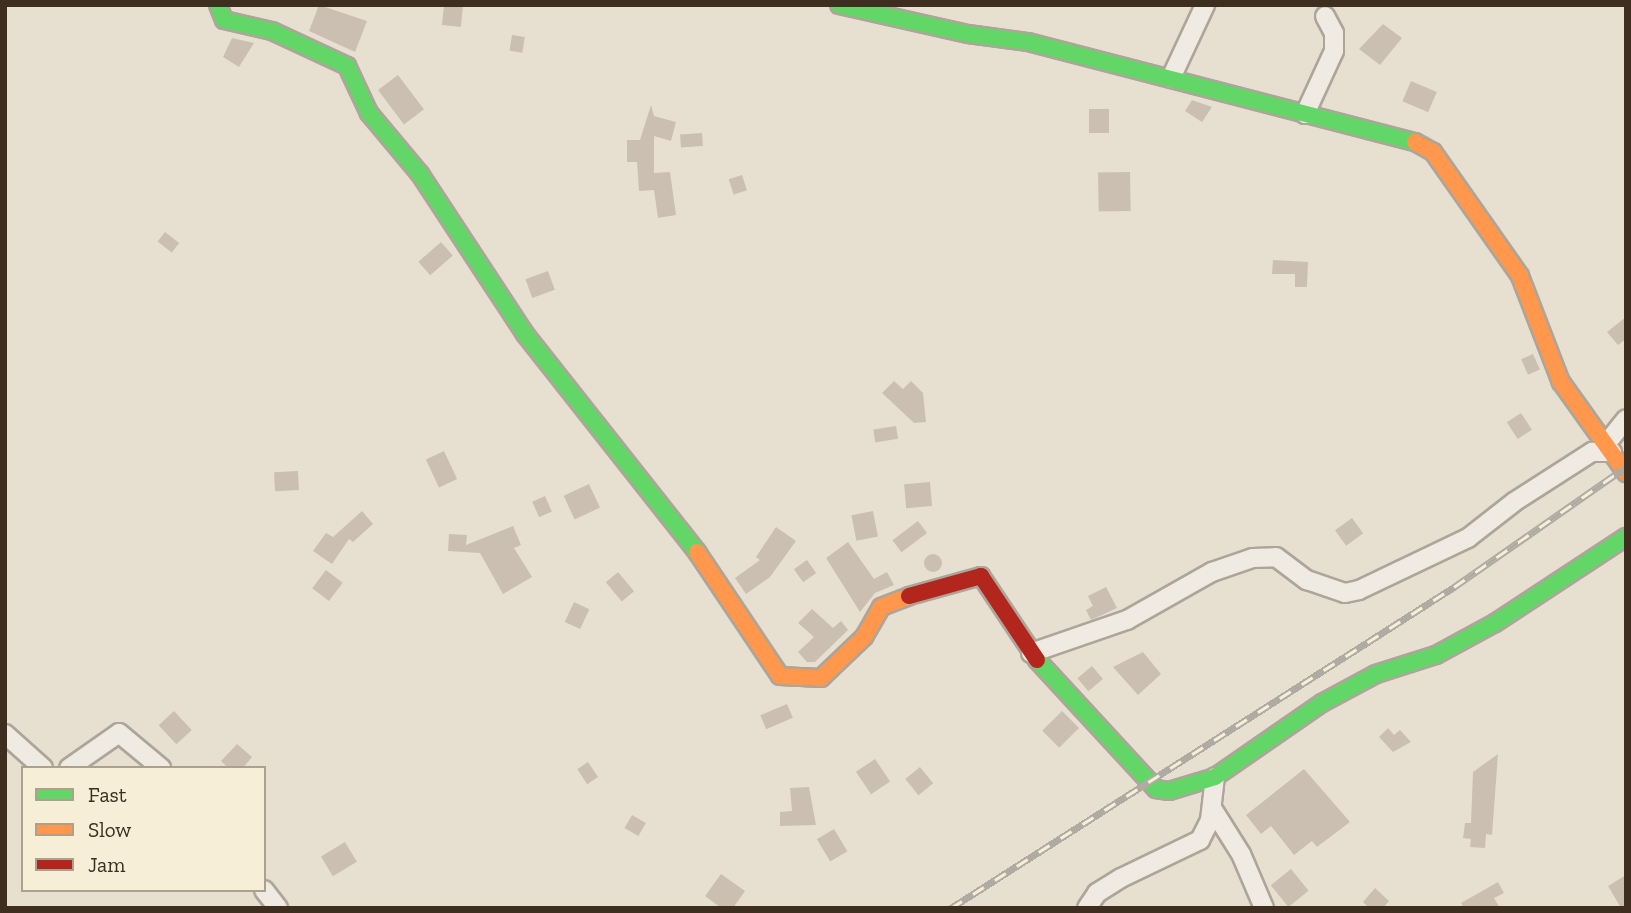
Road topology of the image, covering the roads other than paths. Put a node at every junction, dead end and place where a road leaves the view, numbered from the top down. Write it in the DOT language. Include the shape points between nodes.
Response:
graph roads {
  1 [pos="218,5"];
  2 [pos="839,5"];
  3 [pos="1205,5"];
  4 [pos="1325,16"];
  5 [pos="1171,78"];
  6 [pos="1305,114"];
  7 [pos="1626,419"];
  8 [pos="1609,448"];
  9 [pos="1626,473"];
  10 [pos="1626,537"];
  11 [pos="1031,653"];
  12 [pos="5,734"];
  13 [pos="41,766"];
  14 [pos="72,766"];
  15 [pos="159,766"];
  16 [pos="1214,777"];
  17 [pos="1212,808"];
  18 [pos="266,892"];
  19 [pos="278,908"];
  20 [pos="1087,908"];
  21 [pos="1264,908"];
  1 -- 11 [label="street" via="224,20 272,31 347,66 369,113 419,174 525,334 717,578 780,676 821,678 864,636 881,607 972,576 985,580"];
  2 -- 5 [label="street" via="968,34 1028,42"];
  3 -- 5 [label="street"];
  4 -- 6 [label="street" via="1334,33 1334,51"];
  5 -- 6 [label="street"];
  6 -- 8 [label="street" via="1411,140 1439,158 1520,276 1561,382"];
  7 -- 8 [label="street"];
  8 -- 9 [label="street"];
  8 -- 11 [label="street" via="1592,452 1468,538 1359,590 1345,593 1307,580 1276,557 1253,558 1212,572 1127,620"];
  10 -- 16 [label="street" via="1459,643 1376,674 1322,703"];
  11 -- 16 [label="street" via="1156,789 1169,791"];
  12 -- 13 [label="street"];
  14 -- 15 [label="street" via="119,733"];
  16 -- 17 [label="street"];
  17 -- 20 [label="street" via="1200,840 1121,878 1097,893"];
  17 -- 21 [label="street" via="1241,854"];
  18 -- 19 [label="street"];
}
